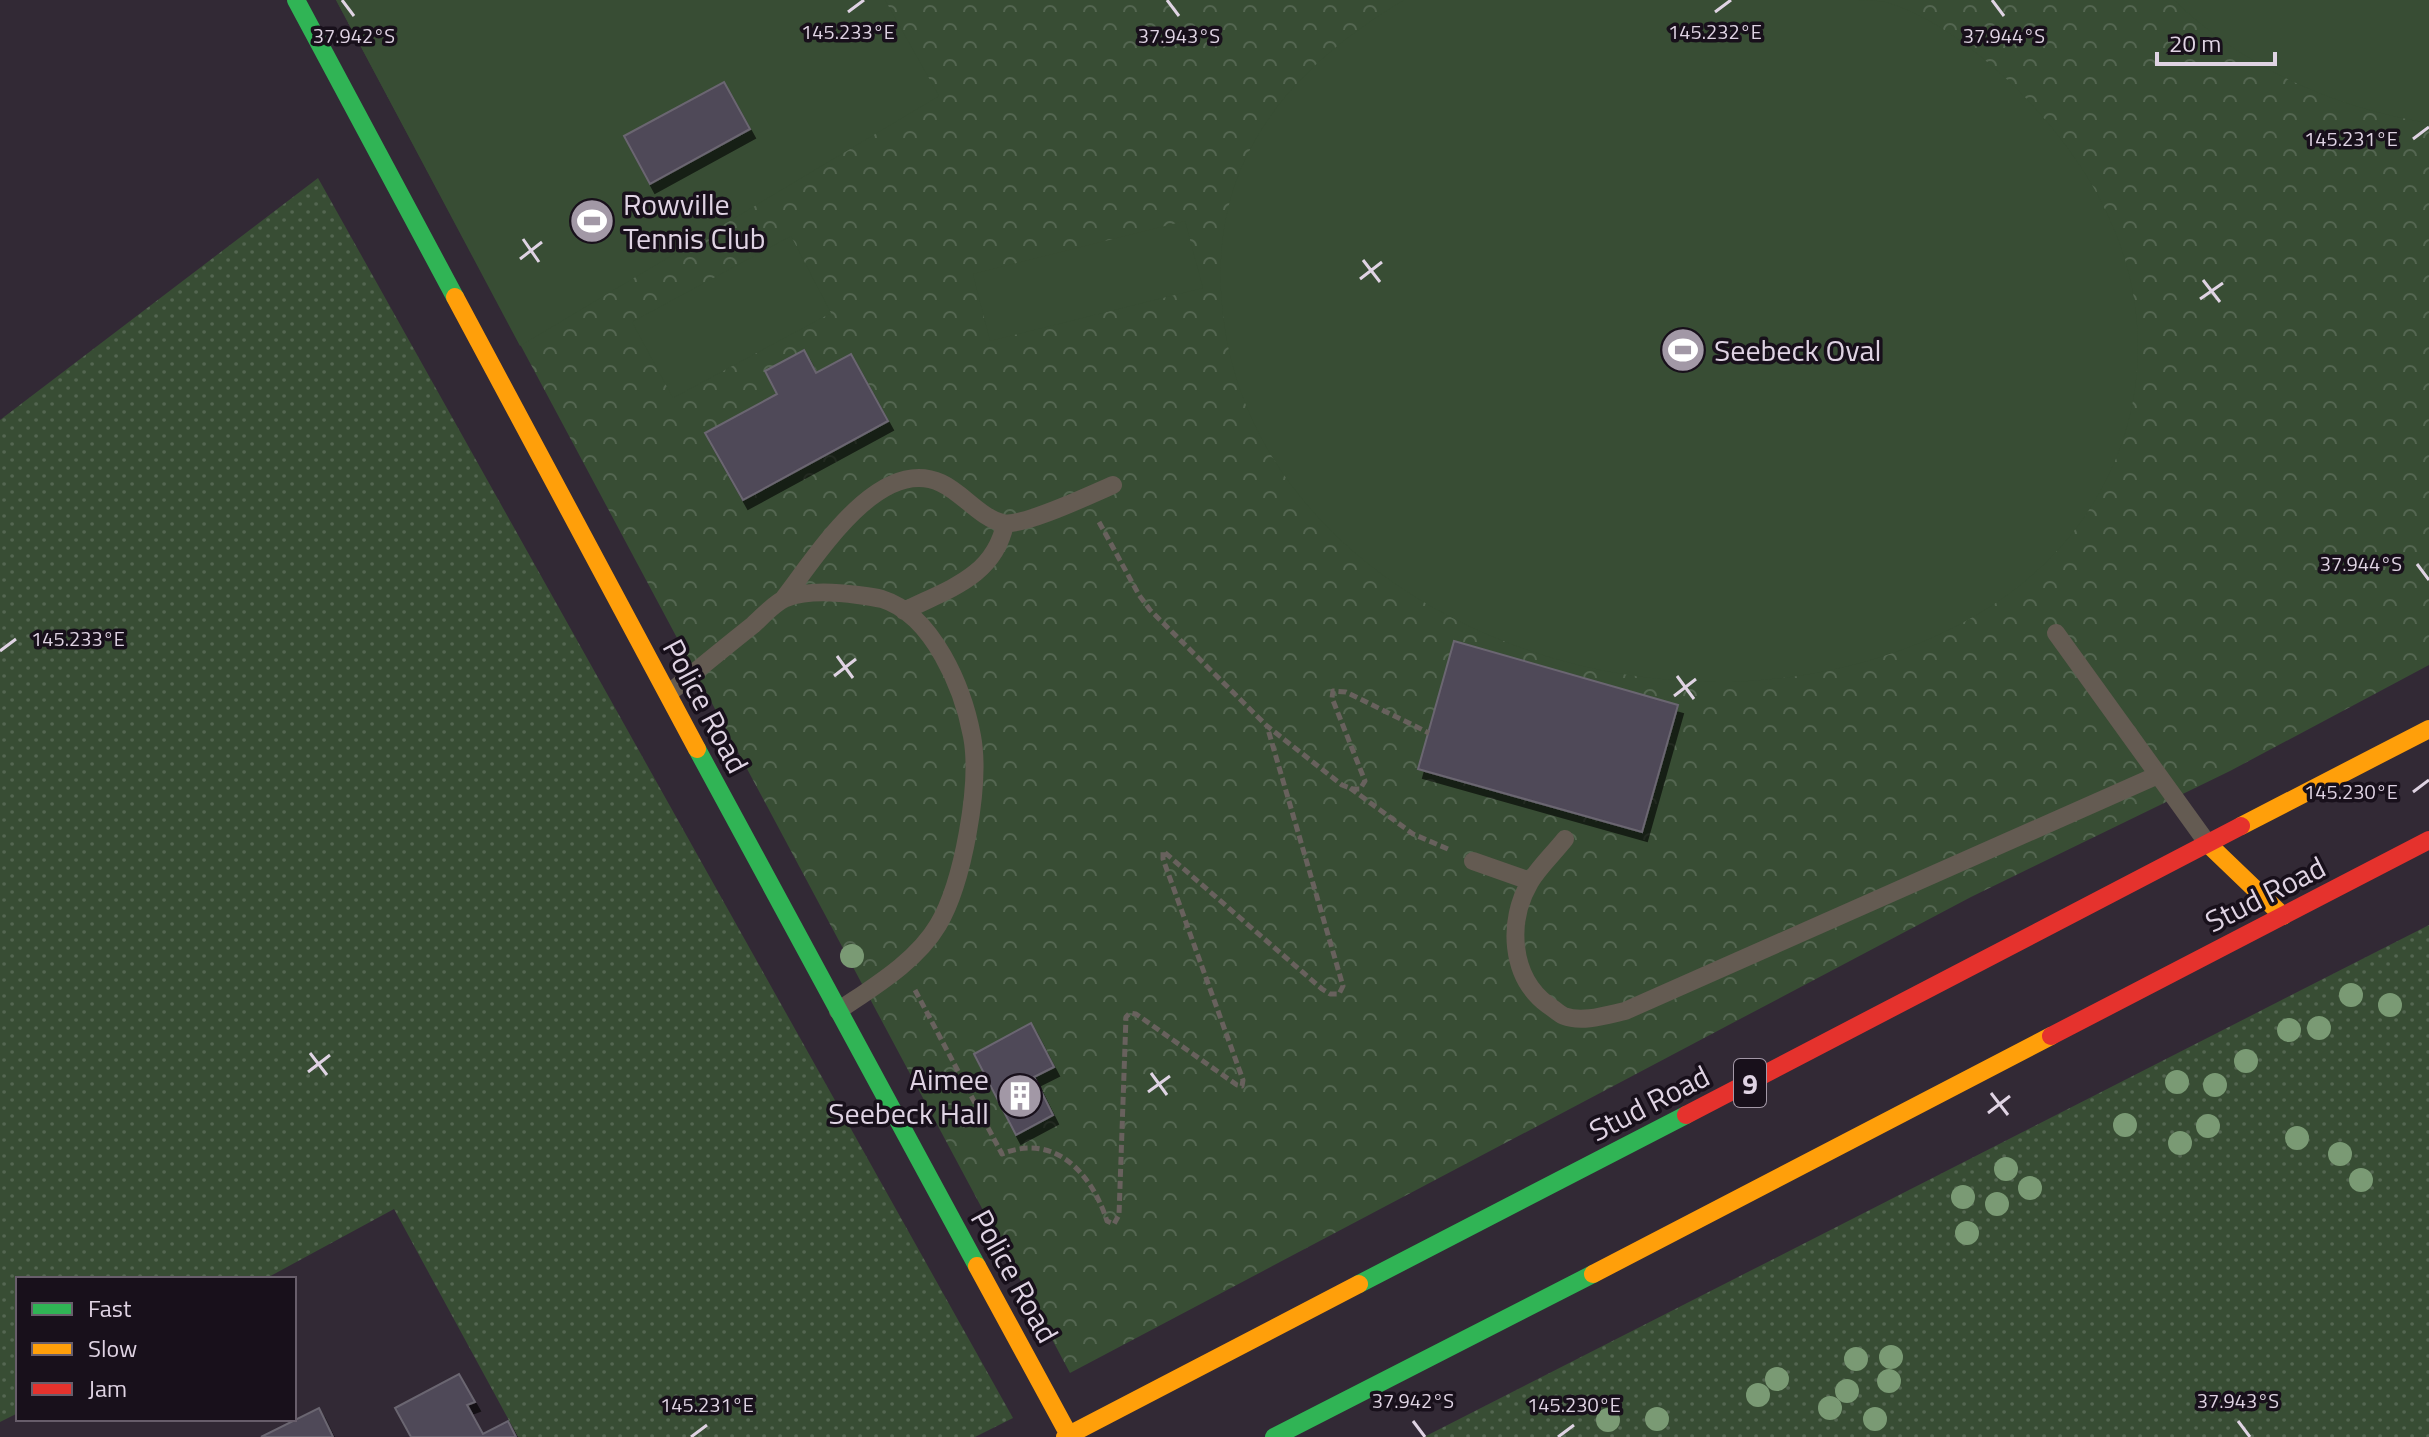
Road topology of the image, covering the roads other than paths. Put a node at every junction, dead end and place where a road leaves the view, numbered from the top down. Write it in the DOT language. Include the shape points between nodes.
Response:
graph roads {
  1 [pos="296,0"];
  2 [pos="1113,485"];
  3 [pos="1005,524"];
  4 [pos="784,598"];
  5 [pos="904,611"];
  6 [pos="2056,633"];
  7 [pos="668,694"];
  8 [pos="2429,729"];
  9 [pos="2158,775"];
  10 [pos="1565,839"];
  11 [pos="2429,840"];
  12 [pos="2208,844"];
  13 [pos="1473,861"];
  14 [pos="1530,881"];
  15 [pos="2283,916"];
  16 [pos="838,1011"];
  17 [pos="1068,1436"];
  18 [pos="1274,1437"];
  1 -- 7 [label="main road, Police Road"];
  2 -- 3 [label="lane"];
  3 -- 4 [label="lane" via="940,482 909,478 885,487 860,506"];
  3 -- 5 [label="lane" via="991,560 972,577"];
  4 -- 5 [label="lane" via="840,592 883,600"];
  4 -- 7 [label="lane"];
  5 -- 16 [label="lane" via="929,635 962,697 973,738 968,830 952,895 938,926 901,965"];
  6 -- 9 [label="lane"];
  7 -- 16 [label="main road, Police Road"];
  8 -- 12 [label="main road, Stud Road / 9"];
  9 -- 12 [label="lane"];
  9 -- 14 [label="lane" via="1625,1011 1592,1018 1564,1016 1539,998 1522,975 1515,946 1517,920"];
  10 -- 14 [label="lane"];
  11 -- 15 [label="main road, Stud Road"];
  12 -- 15 [label="main road"];
  12 -- 17 [label="main road, Stud Road / 9"];
  13 -- 14 [label="lane"];
  15 -- 18 [label="main road, Stud Road"];
  16 -- 17 [label="main road, Police Road"];
}
